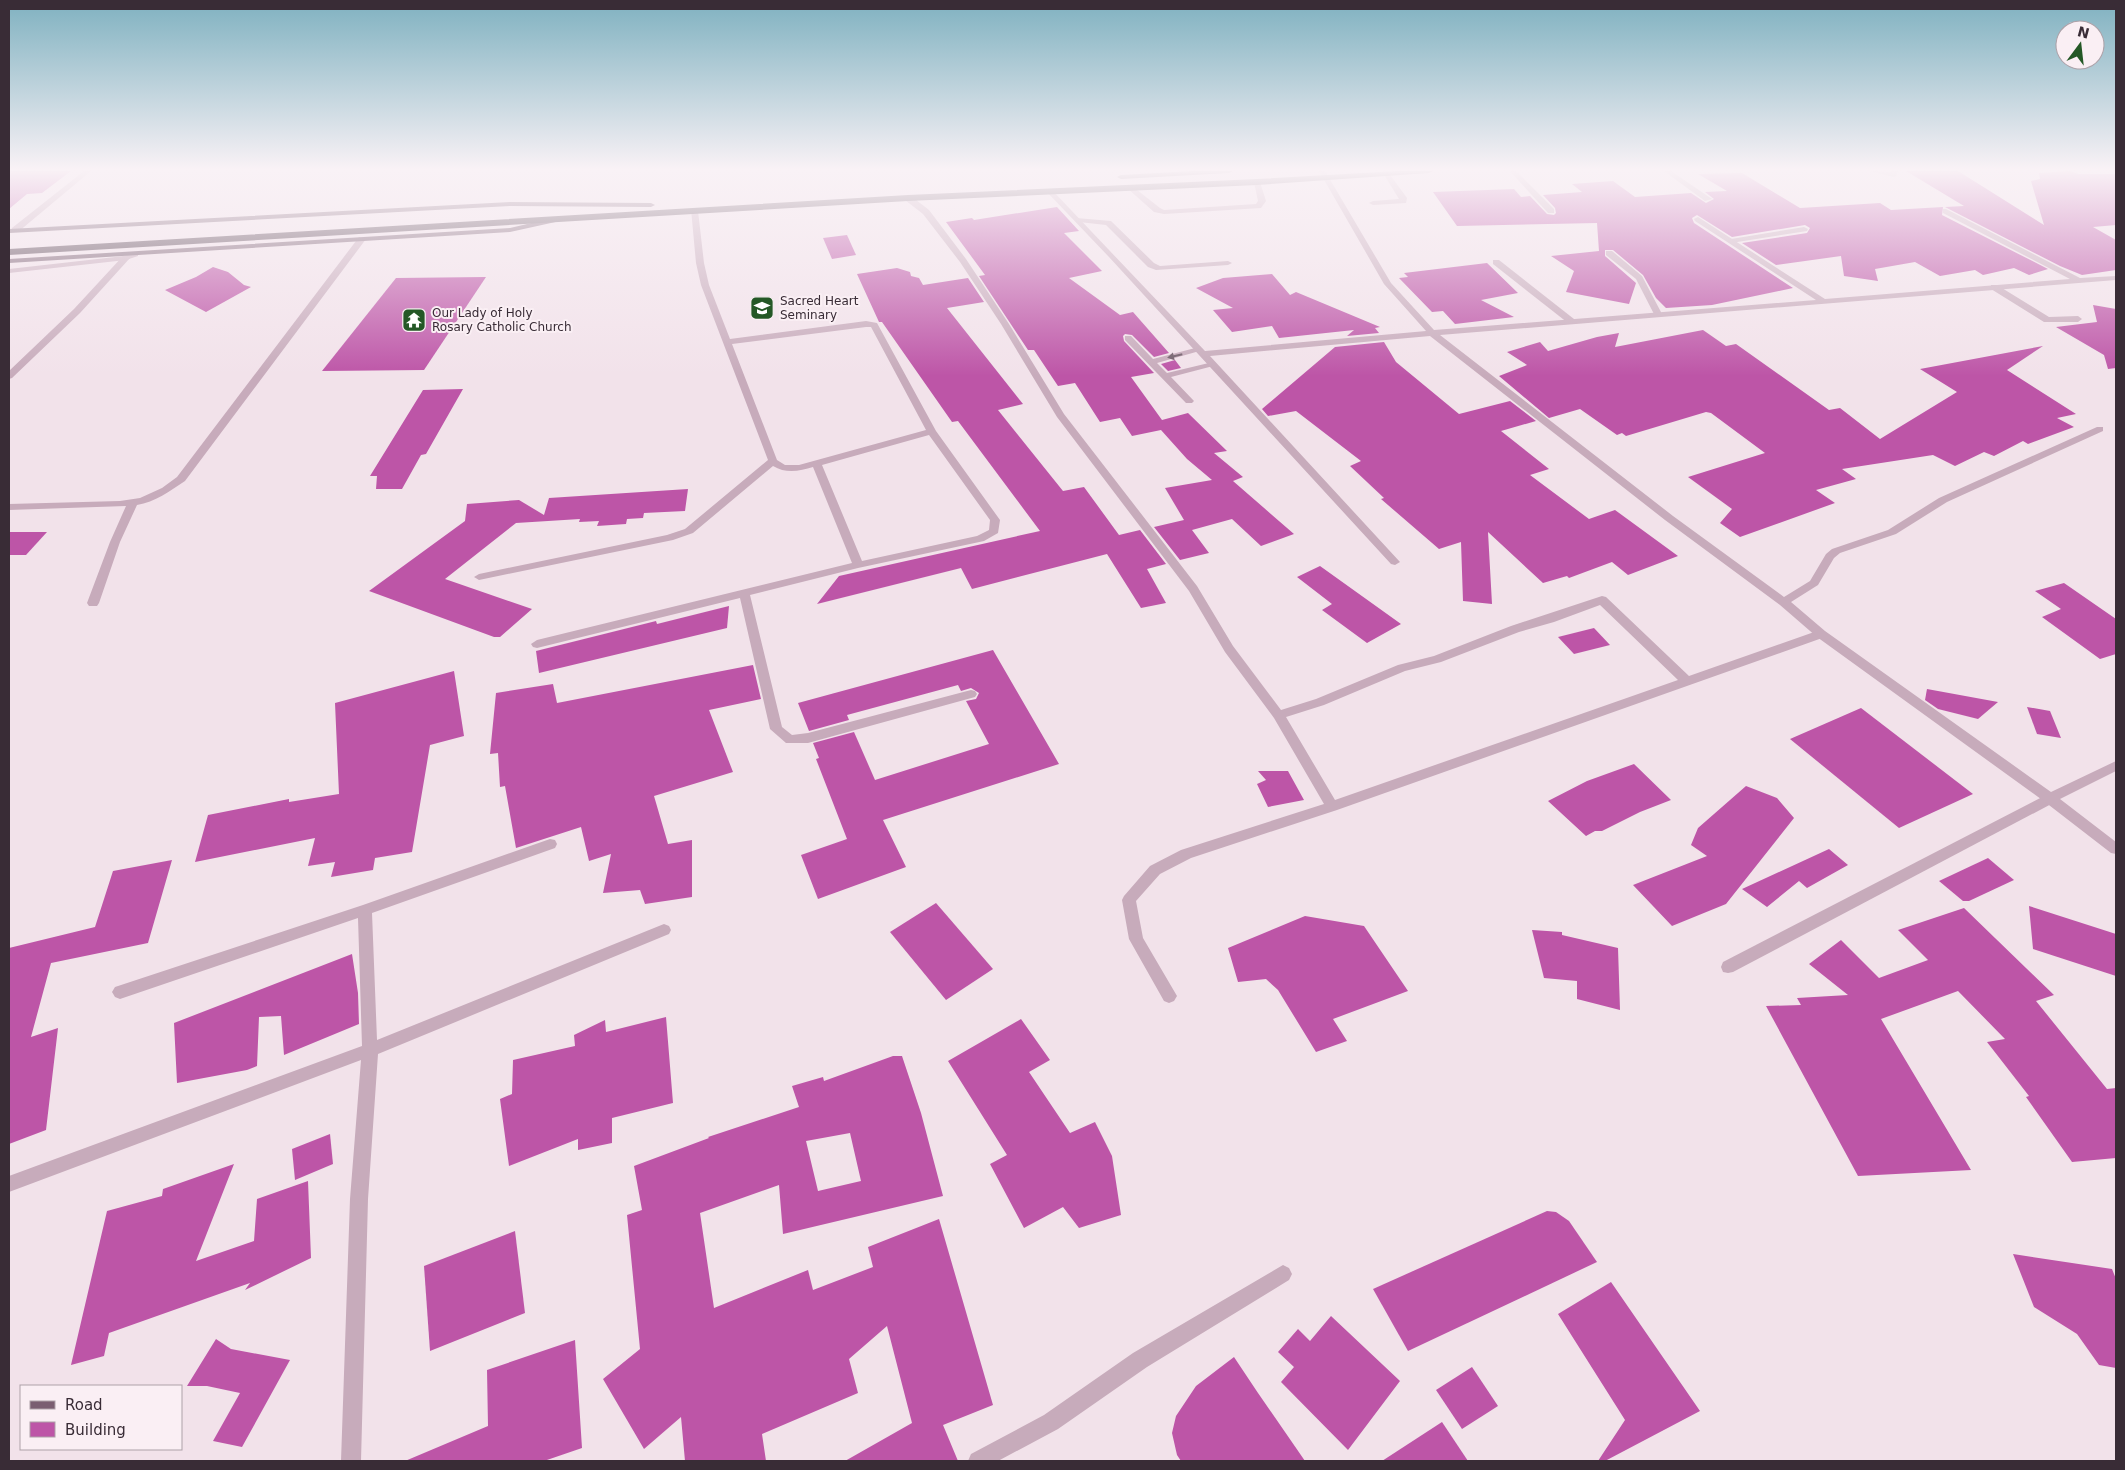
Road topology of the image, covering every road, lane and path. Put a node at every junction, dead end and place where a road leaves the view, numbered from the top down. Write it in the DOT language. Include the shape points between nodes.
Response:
graph roads {
  1 [pos="362,239"];
  2 [pos="50,240"];
  3 [pos="217,240"];
  4 [pos="353,240"];
  5 [pos="697,240"];
  6 [pos="947,240"];
  7 [pos="1097,240"];
  8 [pos="1125,240"];
  9 [pos="1362,240"];
  10 [pos="1740,240"];
  11 [pos="2000,240"];
  12 [pos="1731,241"];
  13 [pos="9,242"];
  14 [pos="9,252"];
  15 [pos="1609,253"];
  16 [pos="135,254"];
  17 [pos="126,258"];
  18 [pos="9,261"];
  19 [pos="1496,262"];
  20 [pos="1228,263"];
  21 [pos="9,271"];
  22 [pos="2116,278"];
  23 [pos="2079,281"];
  24 [pos="1994,287"];
  25 [pos="1822,300"];
  26 [pos="1658,314"];
  27 [pos="2078,319"];
  28 [pos="1572,321"];
  29 [pos="1432,333"];
  30 [pos="1128,338"];
  31 [pos="727,342"];
  32 [pos="1201,352"];
  33 [pos="1151,362"];
  34 [pos="1213,366"];
  35 [pos="9,376"];
  36 [pos="1165,376"];
  37 [pos="1189,401"];
  38 [pos="2100,429"];
  39 [pos="931,431"];
  40 [pos="773,461"];
  41 [pos="817,464"];
  42 [pos="133,502"];
  43 [pos="9,508"];
  44 [pos="1395,562"];
  45 [pos="858,565"];
  46 [pos="479,577"];
  47 [pos="744,593"];
  48 [pos="1784,602"];
  49 [pos="93,603"];
  50 [pos="1821,634"];
  51 [pos="537,644"];
  52 [pos="1687,682"];
  53 [pos="971,694"];
  54 [pos="1278,715"];
  55 [pos="2116,766"];
  56 [pos="2050,798"];
  57 [pos="1332,806"];
  58 [pos="550,844"];
  59 [pos="2116,849"];
  60 [pos="365,910"];
  61 [pos="664,930"];
  62 [pos="1728,967"];
  63 [pos="120,992"];
  64 [pos="1169,996"];
  65 [pos="370,1050"];
  66 [pos="9,1184"];
  67 [pos="1283,1274"];
  68 [pos="351,1461"];
  69 [pos="978,1461"];
  1 -- 42 [label="street" via="181,479 166,490"];
  2 -- 13 [label="highway"];
  3 -- 14 [label="highway"];
  4 -- 16 [label="main road"];
  5 -- 31 [label="street" via="705,285"];
  6 -- 54 [label="street" via="1005,324 1060,415 1193,589 1229,649"];
  7 -- 32 [label="street"];
  8 -- 20 [label="street" via="1151,265 1159,268"];
  9 -- 29 [label="street" via="1388,284"];
  10 -- 12 [label="street"];
  11 -- 23 [label="street"];
  12 -- 25 [label="street"];
  15 -- 26 [label="street" via="1639,278"];
  16 -- 17 [label="street"];
  16 -- 18 [label="main road"];
  17 -- 21 [label="street"];
  17 -- 35 [label="street"];
  19 -- 28 [label="street"];
  22 -- 23 [label="street"];
  23 -- 24 [label="street"];
  24 -- 25 [label="street"];
  24 -- 27 [label="street" via="2047,320"];
  25 -- 26 [label="street"];
  26 -- 28 [label="street"];
  28 -- 29 [label="street"];
  29 -- 32 [label="street"];
  29 -- 48 [label="street" via="1669,518"];
  30 -- 33 [label="street"];
  31 -- 39 [label="street" via="874,325"];
  31 -- 40 [label="street"];
  32 -- 33 [label="street, one-way"];
  32 -- 34 [label="street"];
  33 -- 36 [label="street"];
  34 -- 36 [label="street"];
  34 -- 44 [label="street"];
  36 -- 37 [label="street"];
  38 -- 48 [label="street" via="1943,500 1892,532 1836,551 1814,583"];
  39 -- 41 [label="street"];
  39 -- 45 [label="street" via="996,520 994,531 980,539"];
  40 -- 41 [label="street" via="783,468"];
  40 -- 46 [label="street" via="690,531"];
  41 -- 45 [label="street"];
  42 -- 43 [label="street"];
  42 -- 49 [label="street"];
  45 -- 47 [label="street"];
  47 -- 51 [label="street"];
  47 -- 53 [label="street" via="776,729 790,740"];
  48 -- 50 [label="street"];
  50 -- 52 [label="street"];
  50 -- 56 [label="street"];
  52 -- 54 [label="street" via="1602,600 1515,628 1437,659 1402,668 1320,702"];
  52 -- 57 [label="street"];
  54 -- 57 [label="street"];
  55 -- 56 [label="street"];
  56 -- 59 [label="street"];
  56 -- 62 [label="street"];
  57 -- 64 [label="street" via="1186,854 1155,870 1129,900 1136,939"];
  58 -- 60 [label="street"];
  60 -- 63 [label="street"];
  60 -- 65 [label="street"];
  61 -- 65 [label="street"];
  65 -- 66 [label="street"];
  65 -- 68 [label="street" via="359,1199"];
  67 -- 69 [label="street" via="1140,1360 1051,1422"];
}
